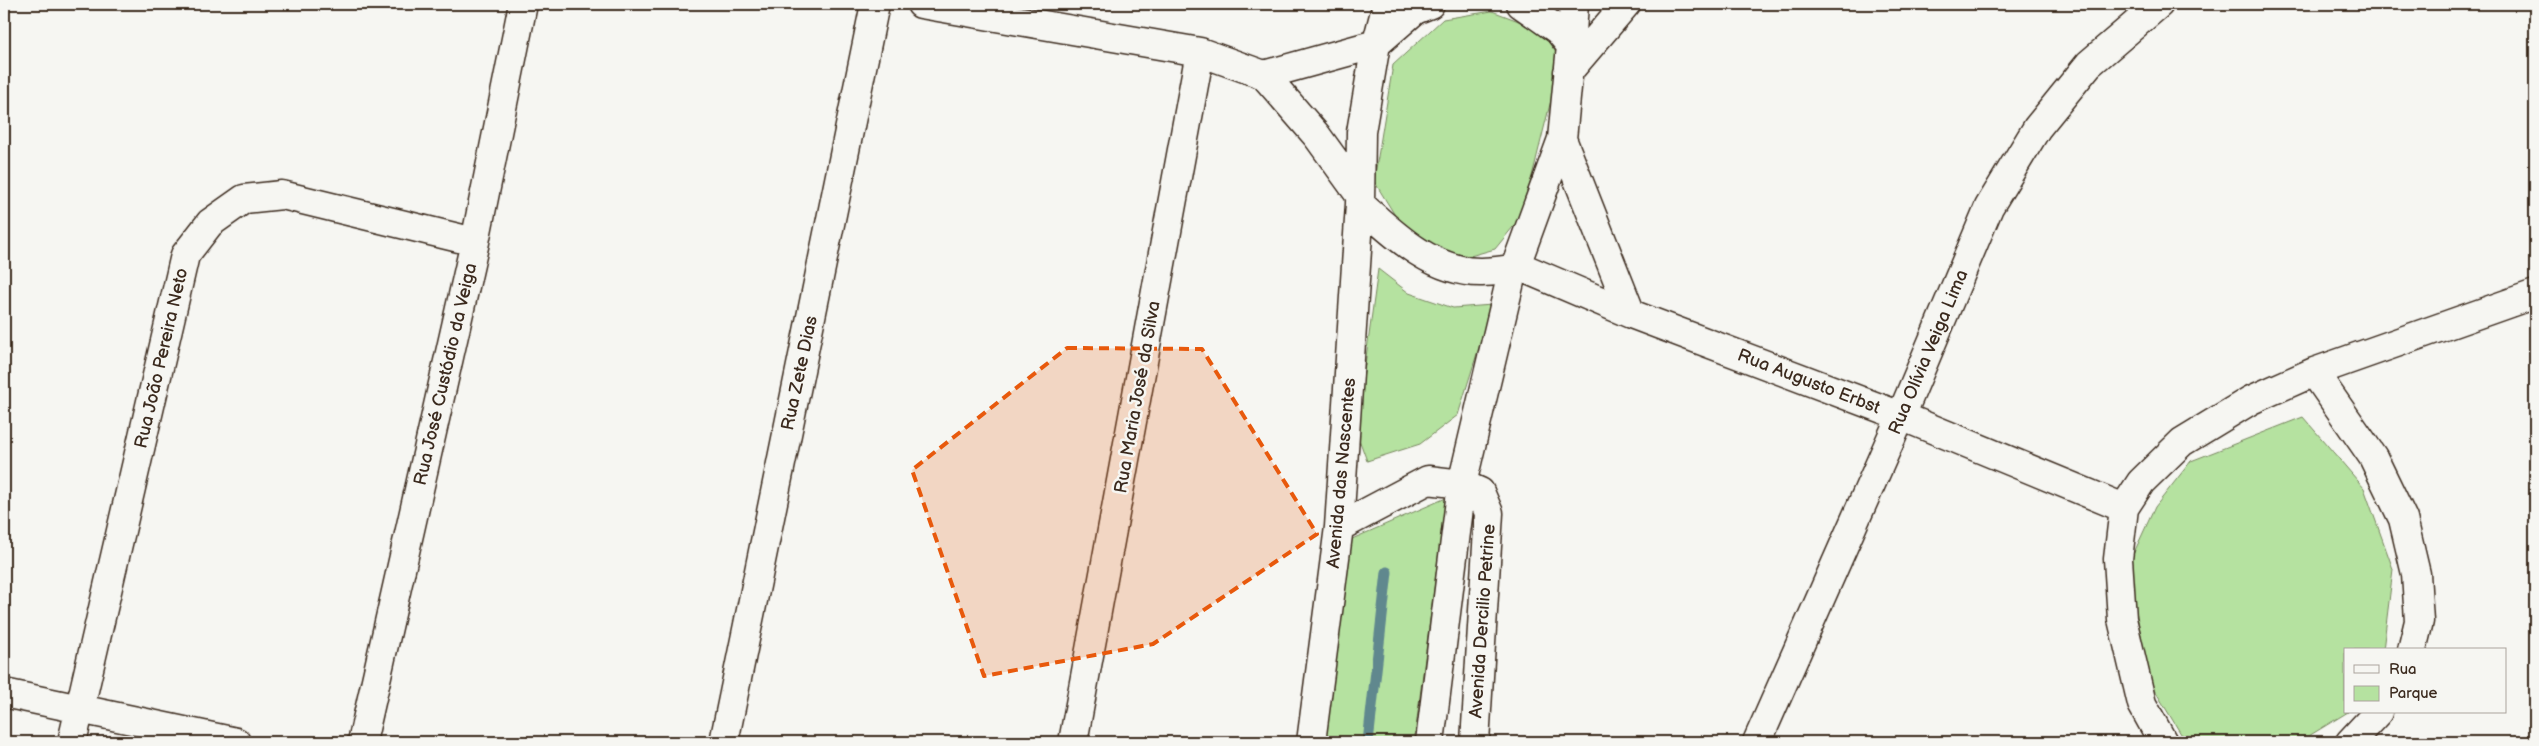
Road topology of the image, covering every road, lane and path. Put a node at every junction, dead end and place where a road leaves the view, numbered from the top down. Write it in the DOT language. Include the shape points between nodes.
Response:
graph roads {
  1 [pos="523,4"];
  2 [pos="875,4"];
  3 [pos="921,4"];
  4 [pos="1387,4"];
  5 [pos="1430,4"];
  6 [pos="1521,4"];
  7 [pos="1574,4"];
  8 [pos="1626,4"];
  9 [pos="2160,4"];
  10 [pos="1376,43"];
  11 [pos="1200,52"];
  12 [pos="1570,59"];
  13 [pos="1264,75"];
  14 [pos="1562,139"];
  15 [pos="1359,199"];
  16 [pos="475,242"];
  17 [pos="1515,267"];
  18 [pos="2535,294"];
  19 [pos="1631,314"];
  20 [pos="2314,372"];
  21 [pos="1901,416"];
  22 [pos="1462,484"];
  23 [pos="2124,508"];
  24 [pos="1339,527"];
  25 [pos="2412,648"];
  26 [pos="4,693"];
  27 [pos="79,711"];
  28 [pos="2376,714"];
  29 [pos="72,742"];
  30 [pos="236,742"];
  31 [pos="362,742"];
  32 [pos="724,742"];
  33 [pos="1073,742"];
  34 [pos="1311,742"];
  35 [pos="1430,742"];
  36 [pos="1475,742"];
  37 [pos="1757,742"];
  38 [pos="2163,742"];
  39 [pos="2350,742"];
  1 -- 16 [label="street, Rua José Custódio da Veiga"];
  2 -- 32 [label="street, Rua Zete Dias"];
  3 -- 11 [label="street"];
  4 -- 10 [label="street"];
  5 -- 10 [label="street" via="1414,10"];
  6 -- 12 [label="street" via="1558,30"];
  7 -- 12 [label="street"];
  8 -- 12 [label="street"];
  9 -- 21 [label="street, Rua Olívia Veiga Lima" via="2089,64 2036,128 1989,208"];
  10 -- 13 [label="street"];
  10 -- 15 [label="street, Avenida das Nascentes" via="1361,132"];
  11 -- 13 [label="street"];
  11 -- 33 [label="street, Rua Maria José da Silva"];
  12 -- 14 [label="street"];
  13 -- 15 [label="street" via="1317,136"];
  14 -- 17 [label="street"];
  14 -- 19 [label="street"];
  15 -- 17 [label="street" via="1394,235 1424,255 1459,269 1482,272"];
  15 -- 24 [label="street, Avenida das Nascentes"];
  16 -- 27 [label="street, Rua João Pereira Neto" via="282,195 244,200 210,223 185,255"];
  16 -- 31 [label="street, Rua José Custódio da Veiga"];
  17 -- 19 [label="street, Rua Augusto Erbst"];
  17 -- 22 [label="street"];
  18 -- 20 [label="street"];
  19 -- 21 [label="street, Rua Augusto Erbst"];
  20 -- 23 [label="street" via="2252,400 2182,442 2141,482"];
  20 -- 25 [label="street" via="2373,457 2402,519 2416,574 2418,621"];
  21 -- 23 [label="street, Rua Augusto Erbst"];
  21 -- 37 [label="street, Rua Olívia Veiga Lima"];
  22 -- 24 [label="street" via="1428,480"];
  22 -- 35 [label="street"];
  22 -- 36 [label="street, Avenida Dercilio Petrine" via="1480,492 1489,513"];
  23 -- 38 [label="street" via="2118,559 2122,619 2142,704"];
  24 -- 34 [label="street, Avenida das Nascentes"];
  26 -- 27 [label="street"];
  27 -- 29 [label="street, Rua João Pereira Neto"];
  27 -- 30 [label="street"];
  28 -- 39 [label="street"];
}
